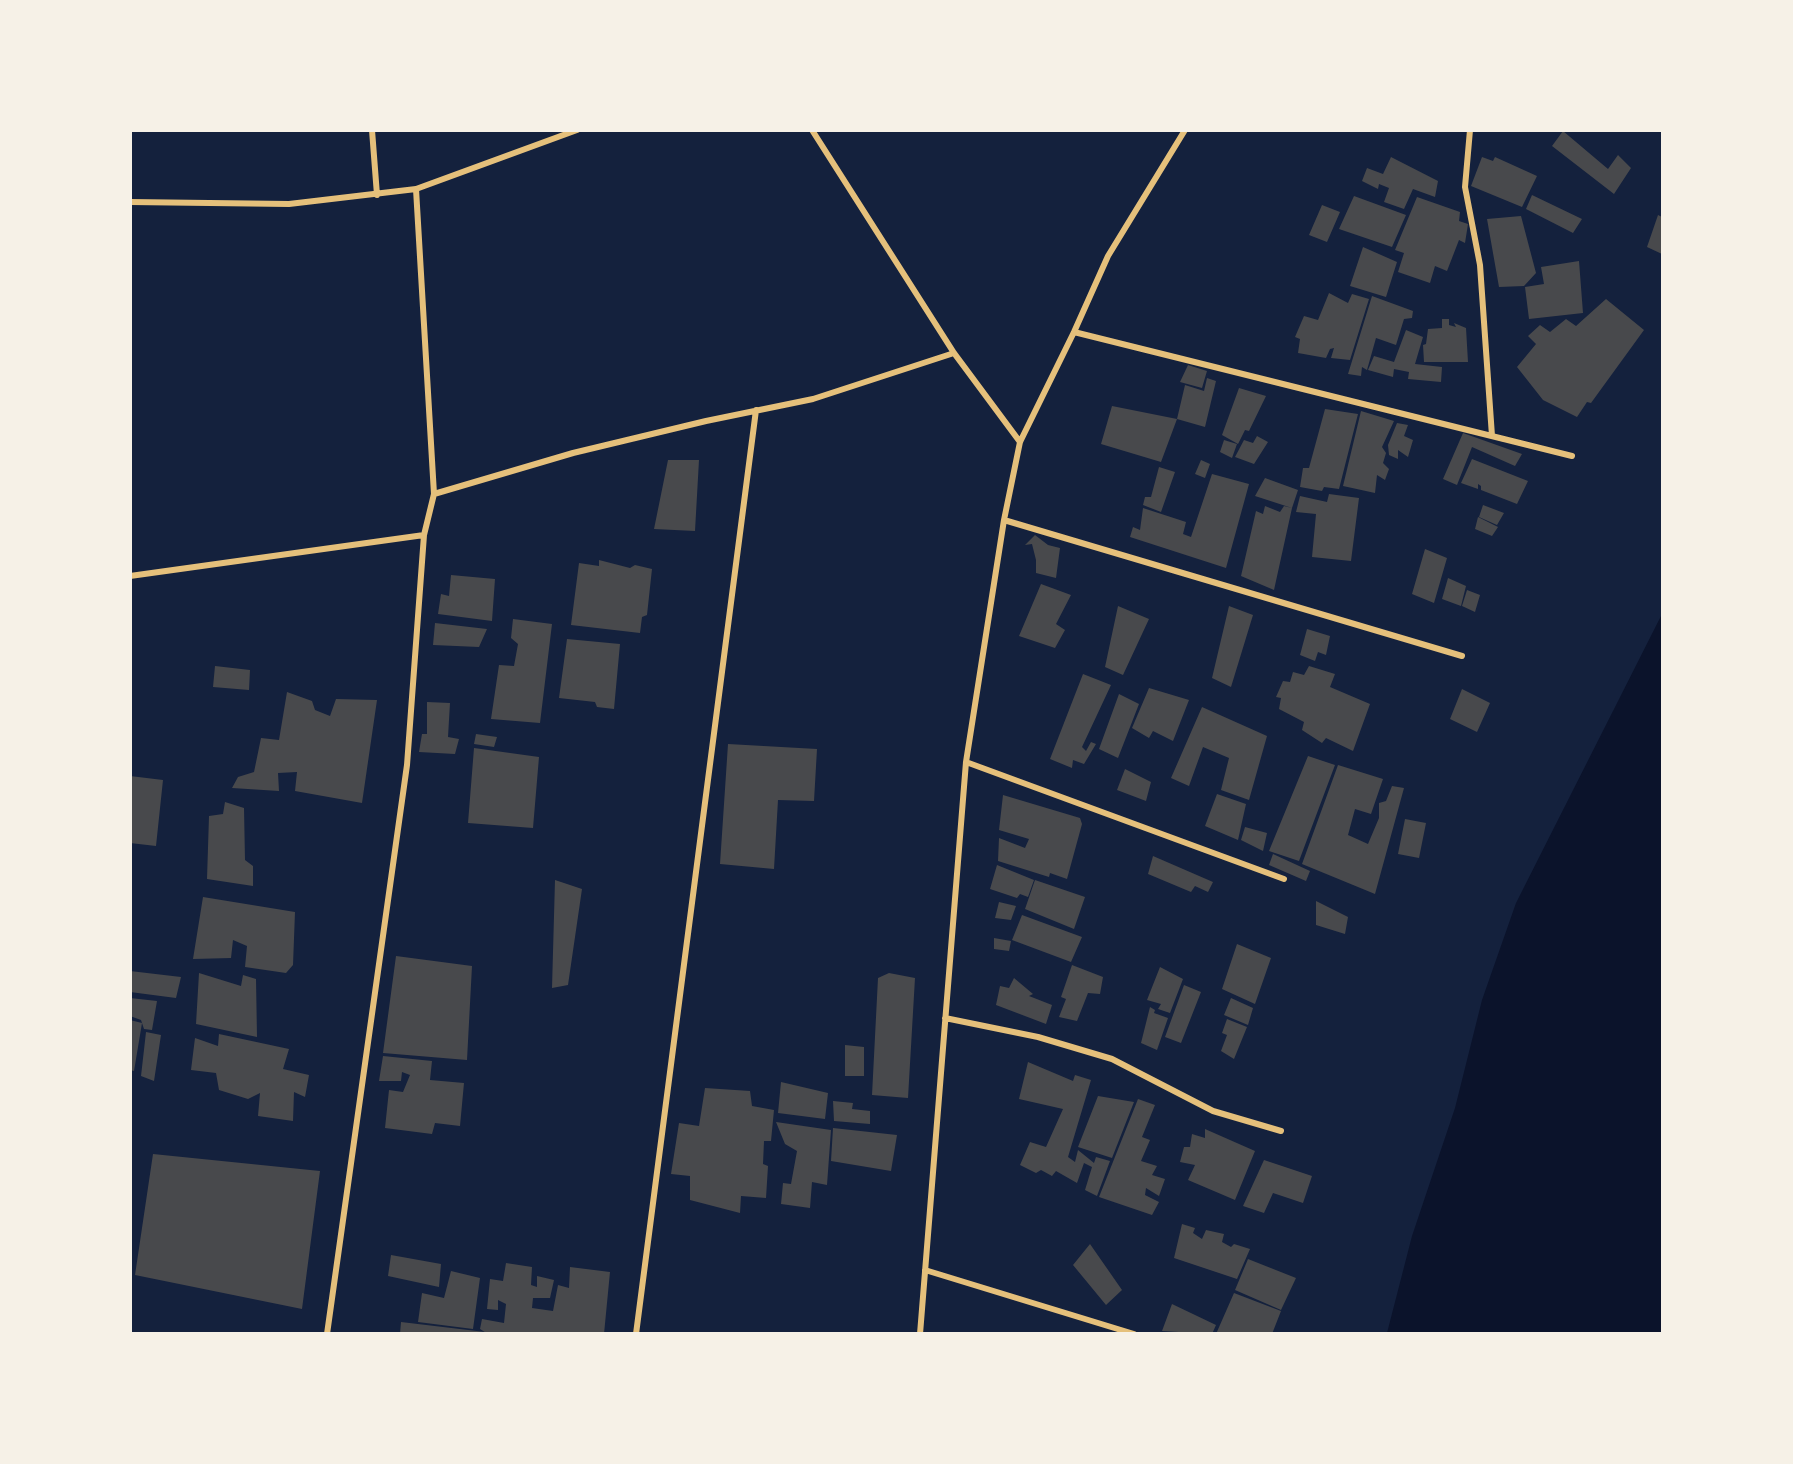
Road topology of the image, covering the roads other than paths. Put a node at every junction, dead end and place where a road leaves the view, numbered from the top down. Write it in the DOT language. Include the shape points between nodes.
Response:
graph roads {
  1 [pos="372,130"];
  2 [pos="577,130"];
  3 [pos="812,130"];
  4 [pos="1185,130"];
  5 [pos="1470,130"];
  6 [pos="416,189"];
  7 [pos="377,195"];
  8 [pos="130,202"];
  9 [pos="1074,332"];
  10 [pos="954,353"];
  11 [pos="756,410"];
  12 [pos="1492,436"];
  13 [pos="1020,442"];
  14 [pos="1572,456"];
  15 [pos="434,494"];
  16 [pos="1004,520"];
  17 [pos="424,536"];
  18 [pos="130,576"];
  19 [pos="1462,656"];
  20 [pos="966,762"];
  21 [pos="1284,879"];
  22 [pos="945,1018"];
  23 [pos="1281,1131"];
  24 [pos="925,1270"];
  25 [pos="327,1334"];
  26 [pos="636,1334"];
  27 [pos="920,1334"];
  28 [pos="1134,1334"];
  1 -- 7 [label="street"];
  2 -- 6 [label="street"];
  3 -- 10 [label="street"];
  4 -- 9 [label="street" via="1108,256"];
  5 -- 12 [label="street" via="1465,187 1480,265"];
  6 -- 7 [label="street"];
  6 -- 15 [label="street"];
  7 -- 8 [label="street" via="289,204"];
  9 -- 12 [label="street"];
  9 -- 13 [label="street"];
  10 -- 11 [label="street" via="834,393"];
  10 -- 13 [label="street"];
  11 -- 15 [label="street" via="573,453"];
  11 -- 26 [label="street"];
  12 -- 14 [label="street"];
  13 -- 16 [label="street"];
  15 -- 17 [label="street"];
  16 -- 19 [label="street"];
  16 -- 20 [label="street"];
  17 -- 18 [label="street"];
  17 -- 25 [label="street" via="407,765"];
  20 -- 21 [label="street"];
  20 -- 22 [label="street"];
  22 -- 23 [label="street" via="1038,1037 1112,1059 1213,1110"];
  22 -- 24 [label="street"];
  24 -- 27 [label="street"];
  24 -- 28 [label="street"];
}
